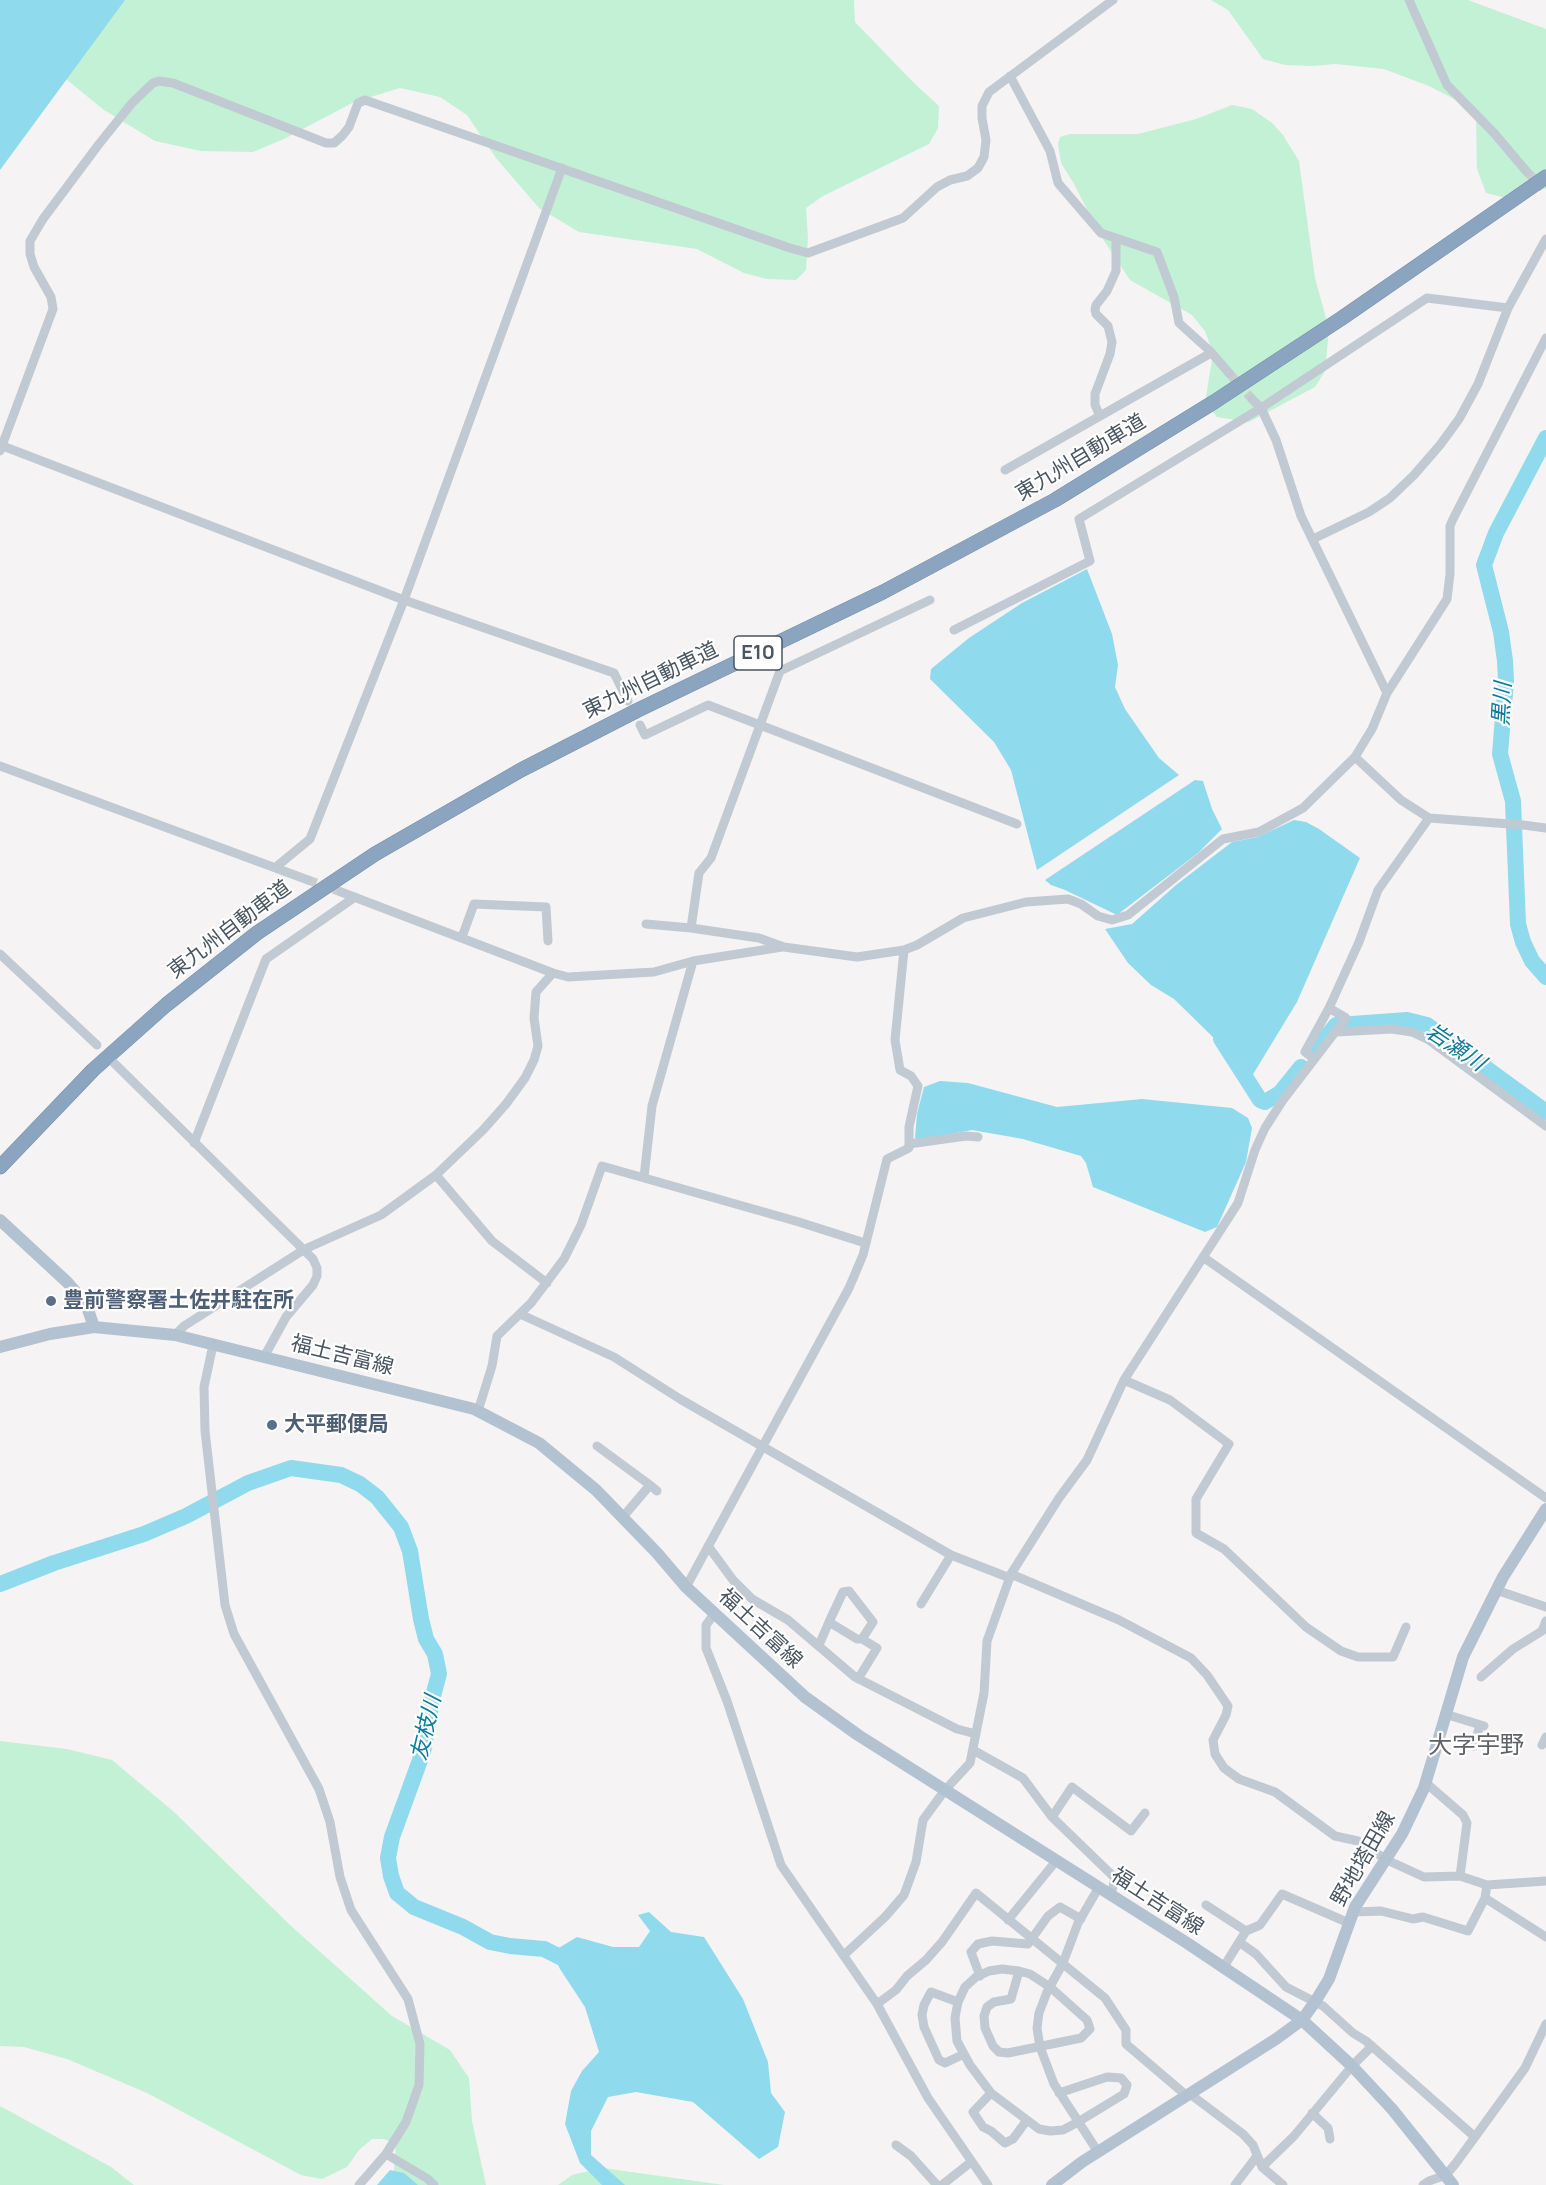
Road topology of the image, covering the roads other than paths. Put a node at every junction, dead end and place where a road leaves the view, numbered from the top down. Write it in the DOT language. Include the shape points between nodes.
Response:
graph roads {
  1 [pos="1113,0"];
  2 [pos="1409,0"];
  3 [pos="1010,76"];
  4 [pos="562,168"];
  5 [pos="1527,172"];
  6 [pos="1546,177"];
  7 [pos="1116,238"];
  8 [pos="1546,239"];
  9 [pos="1508,308"];
  10 [pos="1546,338"];
  11 [pos="1211,353"];
  12 [pos="1229,373"];
  13 [pos="1252,399"];
  14 [pos="1260,408"];
  15 [pos="1100,416"];
  16 [pos="1,447"];
  17 [pos="1005,470"];
  18 [pos="1313,539"];
  19 [pos="404,600"];
  20 [pos="930,600"];
  21 [pos="954,630"];
  22 [pos="1387,693"];
  23 [pos="628,701"];
  24 [pos="640,725"];
  25 [pos="759,726"];
  26 [pos="1355,757"];
  27 [pos="0,766"];
  28 [pos="1429,818"];
  29 [pos="1017,824"];
  30 [pos="1546,828"];
  31 [pos="276,867"];
  32 [pos="308,880"];
  33 [pos="341,892"];
  34 [pos="355,897"];
  35 [pos="646,924"];
  36 [pos="691,928"];
  37 [pos="462,937"];
  38 [pos="548,941"];
  39 [pos="784,947"];
  40 [pos="904,950"];
  41 [pos="2,960"];
  42 [pos="693,961"];
  43 [pos="553,973"];
  44 [pos="1329,1008"];
  45 [pos="1336,1032"];
  46 [pos="97,1045"];
  47 [pos="1314,1059"];
  48 [pos="114,1063"];
  49 [pos="1546,1126"];
  50 [pos="978,1137"];
  51 [pos="194,1143"];
  52 [pos="909,1144"];
  53 [pos="0,1167"];
  54 [pos="436,1175"];
  55 [pos="644,1177"];
  56 [pos="0,1220"];
  57 [pos="865,1243"];
  58 [pos="305,1249"];
  59 [pos="1203,1257"];
  60 [pos="547,1283"];
  61 [pos="520,1314"];
  62 [pos="94,1327"];
  63 [pos="175,1335"];
  64 [pos="213,1345"];
  65 [pos="0,1347"];
  66 [pos="264,1357"];
  67 [pos="1124,1380"];
  68 [pos="478,1411"];
  69 [pos="597,1446"];
  70 [pos="764,1447"];
  71 [pos="1546,1498"];
  72 [pos="1546,1509"];
  73 [pos="622,1518"];
  74 [pos="708,1546"];
  75 [pos="951,1555"];
  76 [pos="1010,1576"];
  77 [pos="686,1587"];
  78 [pos="1496,1590"];
  79 [pos="921,1604"];
  80 [pos="1546,1607"];
  81 [pos="715,1613"];
  82 [pos="1546,1621"];
  83 [pos="829,1622"];
  84 [pos="1406,1627"];
  85 [pos="862,1639"];
  86 [pos="819,1645"];
  87 [pos="1481,1677"];
  88 [pos="858,1679"];
  89 [pos="1445,1714"];
  90 [pos="976,1734"];
  91 [pos="1474,1746"];
  92 [pos="973,1750"];
  93 [pos="1426,1783"];
  94 [pos="945,1790"];
  95 [pos="1145,1813"];
  96 [pos="1052,1817"];
  97 [pos="1387,1860"];
  98 [pos="1056,1861"];
  99 [pos="1460,1876"];
  100 [pos="1546,1881"];
  101 [pos="1487,1886"];
  102 [pos="1099,1887"];
  103 [pos="1110,1895"];
  104 [pos="1485,1898"];
  105 [pos="1206,1905"];
  106 [pos="1351,1917"];
  107 [pos="1080,1919"];
  108 [pos="1008,1920"];
  109 [pos="1246,1931"];
  110 [pos="1546,1937"];
  111 [pos="1033,1939"];
  112 [pos="1239,1942"];
  113 [pos="844,1955"];
  114 [pos="1062,1963"];
  115 [pos="1223,1968"];
  116 [pos="1019,1971"];
  117 [pos="980,1976"];
  118 [pos="1050,1987"];
  119 [pos="958,2002"];
  120 [pos="1315,2002"];
  121 [pos="877,2004"];
  122 [pos="1302,2020"];
  123 [pos="1546,2024"];
  124 [pos="1372,2046"];
  125 [pos="1040,2047"];
  126 [pos="964,2054"];
  127 [pos="1352,2066"];
  128 [pos="991,2093"];
  129 [pos="1059,2093"];
  130 [pos="1189,2095"];
  131 [pos="1312,2113"];
  132 [pos="1027,2120"];
  133 [pos="1078,2122"];
  134 [pos="1475,2137"];
  135 [pos="1329,2139"];
  136 [pos="897,2145"];
  137 [pos="1098,2152"];
  138 [pos="386,2154"];
  139 [pos="1257,2156"];
  140 [pos="971,2162"];
  141 [pos="1262,2167"];
  142 [pos="1449,2180"];
  143 [pos="358,2185"];
  144 [pos="434,2185"];
  145 [pos="937,2185"];
  146 [pos="942,2185"];
  147 [pos="988,2185"];
  148 [pos="1052,2185"];
  149 [pos="1235,2185"];
  150 [pos="1283,2185"];
  151 [pos="1423,2185"];
  1 -- 3 [label="street"];
  2 -- 5 [label="street" via="1448,85"];
  3 -- 4 [label="street" via="989,92 982,106 986,140 978,168 937,187 903,218 808,253"];
  3 -- 7 [label="street" via="1050,151 1058,183 1101,233"];
  4 -- 16 [label="street" via="365,100 358,103 342,136 334,143 326,143 173,83 153,83 132,102 99,144 30,241 34,267 51,297 53,309"];
  4 -- 19 [label="street"];
  6 -- 53 [label="highway, 東九州自動車道 / E10" via="1342,318 1055,500 883,592 521,770 375,854 257,933 166,1005 93,1070"];
  7 -- 11 [label="street" via="1157,252 1179,322"];
  7 -- 15 [label="street" via="1116,272 1095,310 1108,326 1112,342 1095,394"];
  8 -- 9 [label="street"];
  9 -- 14 [label="street" via="1427,298"];
  9 -- 18 [label="street" via="1478,384 1440,446 1390,498"];
  10 -- 22 [label="street" via="1453,519 1447,599"];
  11 -- 12 [label="street"];
  11 -- 15 [label="street"];
  13 -- 14 [label="street"];
  14 -- 18 [label="street"];
  14 -- 21 [label="street" via="1079,519 1090,561"];
  15 -- 17 [label="street"];
  16 -- 19 [label="street"];
  18 -- 22 [label="street"];
  19 -- 23 [label="street" via="614,673"];
  19 -- 31 [label="street" via="310,839"];
  20 -- 25 [label="street" via="780,671"];
  22 -- 26 [label="street"];
  24 -- 25 [label="street" via="645,735 708,705"];
  25 -- 29 [label="street"];
  25 -- 36 [label="street" via="711,858 699,873"];
  26 -- 28 [label="street" via="1401,800"];
  26 -- 40 [label="street" via="1303,808 1259,832 1223,839 1128,915 1112,920 1068,899 1026,902 963,918"];
  27 -- 31 [label="street"];
  28 -- 30 [label="street"];
  28 -- 44 [label="street" via="1378,890"];
  31 -- 32 [label="street"];
  33 -- 34 [label="street"];
  34 -- 37 [label="street"];
  34 -- 51 [label="street" via="266,959"];
  35 -- 36 [label="street"];
  36 -- 39 [label="street" via="759,938"];
  37 -- 38 [label="street" via="474,904 546,907"];
  37 -- 43 [label="street"];
  39 -- 40 [label="street" via="857,957"];
  39 -- 42 [label="street"];
  40 -- 52 [label="street" via="896,1040 900,1070 918,1086"];
  41 -- 46 [label="street"];
  42 -- 43 [label="street" via="654,972 568,977"];
  42 -- 55 [label="street" via="652,1106"];
  43 -- 54 [label="street" via="536,992 538,1046 525,1078 483,1130"];
  44 -- 45 [label="street" via="1346,1018"];
  44 -- 47 [label="street" via="1305,1053"];
  45 -- 47 [label="street"];
  45 -- 49 [label="street" via="1412,1032 1429,1040"];
  47 -- 59 [label="street" via="1265,1128 1238,1203"];
  48 -- 51 [label="street"];
  50 -- 52 [label="street"];
  51 -- 58 [label="street"];
  52 -- 57 [label="street" via="909,1148 887,1159"];
  54 -- 58 [label="street" via="381,1215"];
  54 -- 60 [label="street" via="492,1241"];
  55 -- 57 [label="street"];
  55 -- 60 [label="street" via="602,1166 581,1225"];
  56 -- 62 [label="main road" via="67,1282 86,1304"];
  57 -- 70 [label="street" via="849,1288"];
  58 -- 63 [label="street"];
  58 -- 66 [label="street" via="313,1259 317,1276 286,1317"];
  59 -- 67 [label="street"];
  59 -- 71 [label="street"];
  60 -- 61 [label="street"];
  61 -- 68 [label="street" via="497,1336"];
  61 -- 70 [label="street" via="614,1357"];
  62 -- 63 [label="main road, 福土吉富線"];
  62 -- 65 [label="main road, 福土吉富線"];
  63 -- 64 [label="main road, 福土吉富線"];
  64 -- 66 [label="main road, 福土吉富線"];
  64 -- 138 [label="street" via="204,1387 205,1431 225,1605 234,1634 319,1789 351,1910 408,2000 420,2044 419,2085 406,2122"];
  66 -- 68 [label="main road, 福土吉富線"];
  67 -- 76 [label="street" via="1087,1460"];
  67 -- 84 [label="street" via="1170,1400 1229,1444 1196,1498 1196,1533 1224,1549 1306,1627 1341,1651 1358,1657 1393,1657"];
  68 -- 73 [label="main road, 福土吉富線" via="539,1443 596,1490"];
  69 -- 73 [label="street" via="654,1488"];
  70 -- 74 [label="street"];
  70 -- 75 [label="street"];
  72 -- 78 [label="main road, 野地塔田線"];
  73 -- 77 [label="main road, 福土吉富線"];
  74 -- 77 [label="street"];
  74 -- 86 [label="street" via="752,1599 788,1620"];
  75 -- 76 [label="street"];
  75 -- 79 [label="street"];
  76 -- 90 [label="street" via="987,1641 984,1693"];
  76 -- 97 [label="street" via="1119,1620 1191,1658 1228,1707 1213,1740 1215,1754 1224,1768 1239,1779 1275,1792 1335,1836 1358,1841"];
  77 -- 81 [label="main road, 福土吉富線"];
  78 -- 80 [label="street"];
  78 -- 89 [label="main road, 野地塔田線" via="1463,1657"];
  81 -- 94 [label="main road, 福土吉富線" via="805,1697"];
  81 -- 113 [label="street" via="706,1625 706,1648 728,1701 781,1865"];
  82 -- 87 [label="street" via="1542,1631 1513,1648"];
  83 -- 85 [label="street"];
  83 -- 85 [label="street" via="843,1592 849,1592 873,1622"];
  83 -- 86 [label="street"];
  85 -- 88 [label="street" via="877,1648"];
  86 -- 88 [label="street"];
  88 -- 90 [label="street" via="957,1729"];
  89 -- 91 [label="street" via="1482,1726"];
  89 -- 93 [label="main road, 野地塔田線"];
  90 -- 92 [label="street"];
  92 -- 94 [label="street" via="970,1763"];
  92 -- 96 [label="street" via="1023,1778"];
  93 -- 97 [label="main road, 野地塔田線"];
  93 -- 99 [label="street" via="1467,1822"];
  94 -- 98 [label="main road, 福土吉富線"];
  94 -- 113 [label="street" via="923,1820 916,1862 904,1895"];
  95 -- 96 [label="street" via="1131,1831 1072,1787"];
  96 -- 103 [label="street" via="1115,1878"];
  97 -- 99 [label="street" via="1424,1878"];
  97 -- 106 [label="main road, 野地塔田線"];
  98 -- 102 [label="main road, 福土吉富線"];
  98 -- 108 [label="street"];
  99 -- 101 [label="street"];
  100 -- 101 [label="street"];
  101 -- 104 [label="street"];
  102 -- 103 [label="main road, 福土吉富線"];
  102 -- 107 [label="street"];
  103 -- 115 [label="main road, 福土吉富線"];
  104 -- 106 [label="street" via="1468,1931 1423,1917 1413,1919 1381,1911"];
  104 -- 110 [label="street"];
  105 -- 109 [label="street"];
  106 -- 109 [label="street" via="1282,1894 1260,1925"];
  106 -- 120 [label="main road, 野地塔田線" via="1329,1979"];
  107 -- 111 [label="street" via="1060,1907 1048,1916"];
  107 -- 114 [label="street"];
  108 -- 111 [label="street"];
  108 -- 121 [label="street" via="976,1893 931,1954"];
  109 -- 112 [label="street"];
  111 -- 114 [label="street"];
  111 -- 117 [label="street" via="1028,1944 978,1944 971,1952"];
  112 -- 115 [label="street"];
  112 -- 120 [label="street" via="1256,1954 1286,1987"];
  113 -- 121 [label="street"];
  114 -- 118 [label="street"];
  114 -- 130 [label="street" via="1105,1998 1126,2030 1126,2044"];
  115 -- 122 [label="main road, 福土吉富線"];
  116 -- 117 [label="street" via="1002,1969"];
  116 -- 118 [label="street"];
  116 -- 125 [label="street" via="1011,1999 987,2007 985,2028 999,2052"];
  117 -- 119 [label="street" via="965,1988"];
  118 -- 125 [label="street" via="1039,2013"];
  118 -- 125 [label="street" via="1088,2020 1090,2029 1081,2038"];
  119 -- 126 [label="street" via="957,2041"];
  119 -- 126 [label="street" via="932,1992 922,2015 939,2060 945,2062"];
  120 -- 122 [label="main road, 野地塔田線"];
  120 -- 124 [label="street"];
  121 -- 140 [label="street" via="928,2098"];
  122 -- 127 [label="main road, 福土吉富線"];
  122 -- 130 [label="main road, 野地塔田線"];
  123 -- 134 [label="street" via="1525,2068"];
  124 -- 127 [label="street"];
  124 -- 134 [label="street"];
  125 -- 129 [label="street"];
  126 -- 128 [label="street"];
  127 -- 131 [label="street"];
  127 -- 142 [label="main road, 福土吉富線"];
  128 -- 132 [label="street"];
  128 -- 132 [label="street" via="973,2112 983,2127 1005,2143 1013,2139"];
  129 -- 133 [label="street"];
  129 -- 133 [label="street" via="1107,2077 1121,2078 1127,2085 1124,2094"];
  130 -- 137 [label="main road, 野地塔田線"];
  130 -- 139 [label="street" via="1243,2134"];
  131 -- 135 [label="street" via="1328,2128"];
  131 -- 141 [label="street"];
  132 -- 133 [label="street" via="1050,2131 1063,2130"];
  133 -- 137 [label="street"];
  134 -- 142 [label="street"];
  136 -- 145 [label="street"];
  137 -- 148 [label="main road, 野地塔田線"];
  138 -- 143 [label="street"];
  138 -- 144 [label="street"];
  139 -- 141 [label="street"];
  139 -- 149 [label="street"];
  140 -- 146 [label="street"];
  140 -- 147 [label="street"];
  141 -- 150 [label="street"];
  142 -- 151 [label="street"];
}
